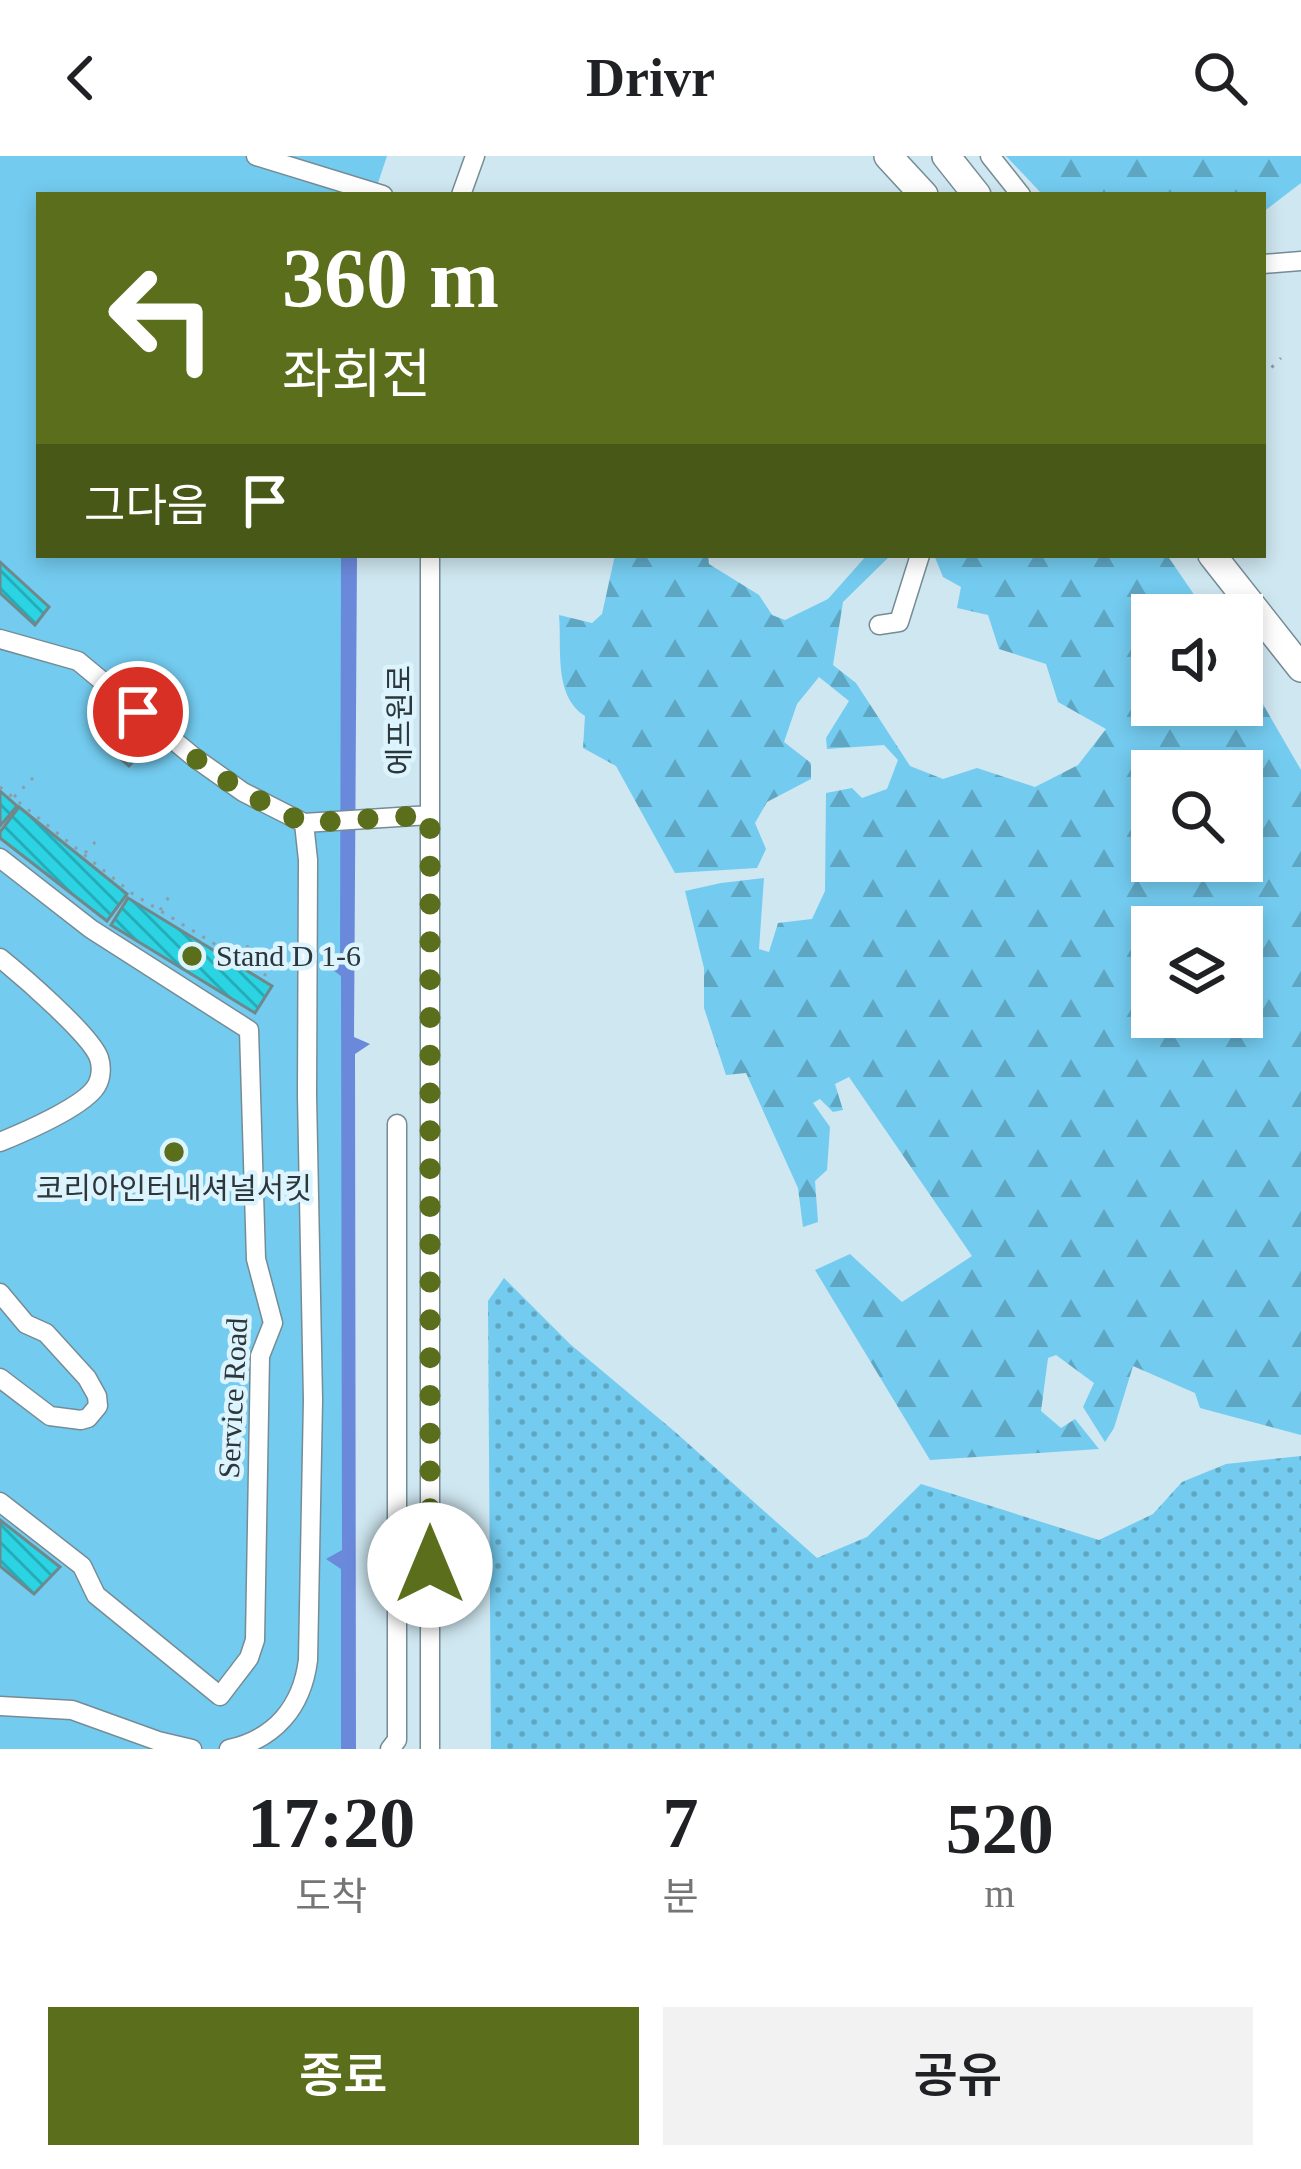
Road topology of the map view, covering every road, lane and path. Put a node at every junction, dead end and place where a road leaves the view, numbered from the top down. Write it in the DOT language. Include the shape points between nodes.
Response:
graph roads {
  1 [pos="256,156"];
  2 [pos="475,156"];
  3 [pos="872,156"];
  4 [pos="888,156"];
  5 [pos="911,156"];
  6 [pos="946,156"];
  7 [pos="990,156"];
  8 [pos="373,192"];
  9 [pos="462,192"];
  10 [pos="905,192"];
  11 [pos="921,192"];
  12 [pos="943,192"];
  13 [pos="975,192"];
  14 [pos="1019,192"];
  15 [pos="1301,261"];
  16 [pos="1266,264"];
  17 [pos="1281,358"];
  18 [pos="1266,373"];
  19 [pos="430,558"];
  20 [pos="919,558"];
  21 [pos="1214,558"];
  22 [pos="1235,558"];
  23 [pos="879,625"];
  24 [pos="1301,638"];
  25 [pos="0,639"];
  26 [pos="1301,668"];
  27 [pos="34,777"];
  28 [pos="0,787"];
  29 [pos="13,799"];
  30 [pos="430,815"];
  31 [pos="304,823"];
  32 [pos="100,837"];
  33 [pos="84,855"];
  34 [pos="0,858"];
  35 [pos="171,894"];
  36 [pos="159,911"];
  37 [pos="251,939"];
  38 [pos="0,958"];
  39 [pos="241,960"];
  40 [pos="267,976"];
  41 [pos="397,1124"];
  42 [pos="0,1142"];
  43 [pos="0,1293"];
  44 [pos="0,1378"];
  45 [pos="0,1502"];
  46 [pos="0,1706"];
  47 [pos="192,1749"];
  48 [pos="229,1749"];
  49 [pos="390,1749"];
  50 [pos="430,1749"];
  1 -- 8 [label="street"];
  2 -- 9 [label="street"];
  3 -- 10 [label="highway"];
  4 -- 11 [label="highway"];
  5 -- 12 [label="highway"];
  6 -- 13 [label="highway"];
  7 -- 14 [label="street"];
  15 -- 16 [label="street"];
  17 -- 18 [label="path"];
  19 -- 30 [label="street, 에프원로"];
  20 -- 23 [label="street" via="899,622"];
  21 -- 26 [label="highway"];
  22 -- 24 [label="highway"];
  25 -- 31 [label="street" via="78,661 195,758"];
  27 -- 29 [label="path"];
  28 -- 29 [label="path"];
  29 -- 33 [label="path"];
  30 -- 31 [label="street"];
  30 -- 50 [label="street, 에프원로"];
  31 -- 48 [label="street" via="313,1400 308,1660 299,1697 278,1726"];
  32 -- 33 [label="path"];
  33 -- 36 [label="path"];
  34 -- 45 [label="street, Service Road" via="249,1030 256,1258 274,1323 260,1356 249,1658 220,1696 96,1595 82,1566"];
  35 -- 36 [label="path"];
  36 -- 39 [label="path"];
  37 -- 39 [label="path"];
  38 -- 42 [label="street" via="94,1048 101,1070 84,1099"];
  39 -- 40 [label="path"];
  41 -- 49 [label="street" via="397,1740"];
  43 -- 44 [label="street" via="87,1378 98,1406 81,1420 50,1416"];
  46 -- 47 [label="street" via="72,1710"];
}
